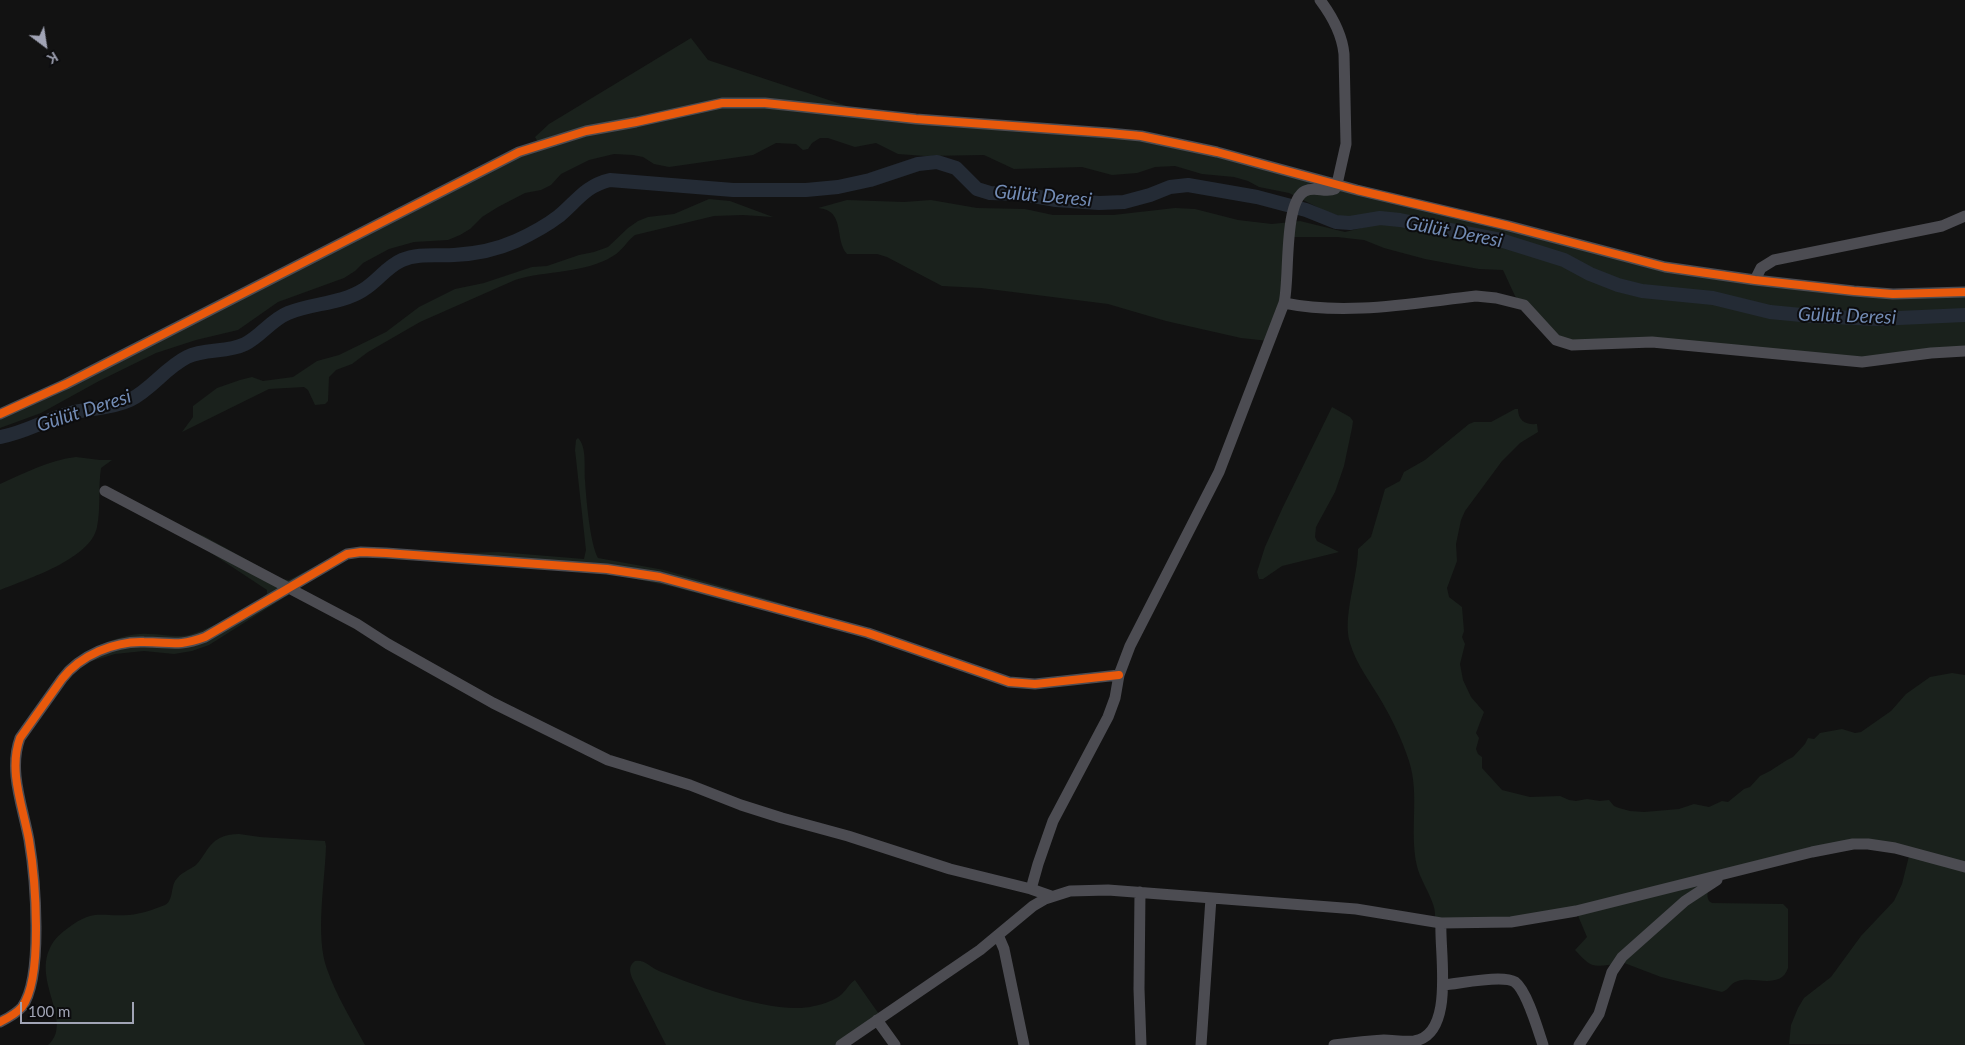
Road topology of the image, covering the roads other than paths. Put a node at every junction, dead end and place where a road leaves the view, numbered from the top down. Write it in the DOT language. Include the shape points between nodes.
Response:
graph roads {
  1 [pos="1320,0"];
  2 [pos="1337,184"];
  3 [pos="1965,216"];
  4 [pos="1755,280"];
  5 [pos="1965,292"];
  6 [pos="1284,303"];
  7 [pos="1965,351"];
  8 [pos="0,414"];
  9 [pos="105,491"];
  10 [pos="288,589"];
  11 [pos="1119,675"];
  12 [pos="1965,867"];
  13 [pos="1725,875"];
  14 [pos="1031,889"];
  15 [pos="1140,892"];
  16 [pos="1051,896"];
  17 [pos="1211,898"];
  18 [pos="1441,923"];
  19 [pos="998,935"];
  20 [pos="1443,985"];
  21 [pos="877,1020"];
  22 [pos="0,1022"];
  23 [pos="841,1045"];
  24 [pos="895,1045"];
  25 [pos="1024,1045"];
  26 [pos="1141,1045"];
  27 [pos="1201,1045"];
  28 [pos="1334,1045"];
  29 [pos="1543,1045"];
  30 [pos="1579,1045"];
  1 -- 2 [label="street" via="1337,28 1344,54 1346,144"];
  2 -- 4 [label="street" via="1665,267"];
  2 -- 6 [label="street" via="1329,191 1310,189 1300,194 1296,201 1290,224"];
  2 -- 8 [label="street" via="1217,152 1141,136 765,103 722,103 586,131 519,152 66,384"];
  3 -- 4 [label="street" via="1932,228 1774,260 1761,268"];
  4 -- 5 [label="street" via="1893,294"];
  6 -- 7 [label="street" via="1348,309 1476,296 1496,298 1524,305 1556,340 1572,345 1652,342 1862,362"];
  6 -- 11 [label="street" via="1219,472 1130,646"];
  9 -- 10 [label="street"];
  10 -- 11 [label="street" via="341,557 361,552 608,569 660,577 868,633 1009,682 1035,684"];
  10 -- 14 [label="street" via="357,624 493,704 608,760 782,818"];
  10 -- 22 [label="street" via="222,629 190,643 131,642 82,660 68,671 20,738 15,773 35,890 36,943 27,998 15,1013"];
  11 -- 14 [label="street" via="1108,717 1053,821"];
  12 -- 13 [label="street" via="1895,848 1853,844"];
  13 -- 18 [label="street" via="1543,918 1486,924"];
  13 -- 30 [label="street" via="1686,901 1622,957 1612,972 1598,1014"];
  14 -- 16 [label="street"];
  15 -- 16 [label="street" via="1086,889"];
  15 -- 17 [label="street"];
  15 -- 26 [label="street"];
  16 -- 19 [label="street" via="1033,906"];
  17 -- 18 [label="street" via="1356,909"];
  17 -- 27 [label="street"];
  18 -- 20 [label="street"];
  19 -- 21 [label="street"];
  19 -- 25 [label="street" via="1004,949"];
  20 -- 28 [label="street" via="1435,1024 1420,1039"];
  20 -- 29 [label="street" via="1505,979 1516,982"];
  21 -- 23 [label="street"];
  21 -- 24 [label="street"];
}
